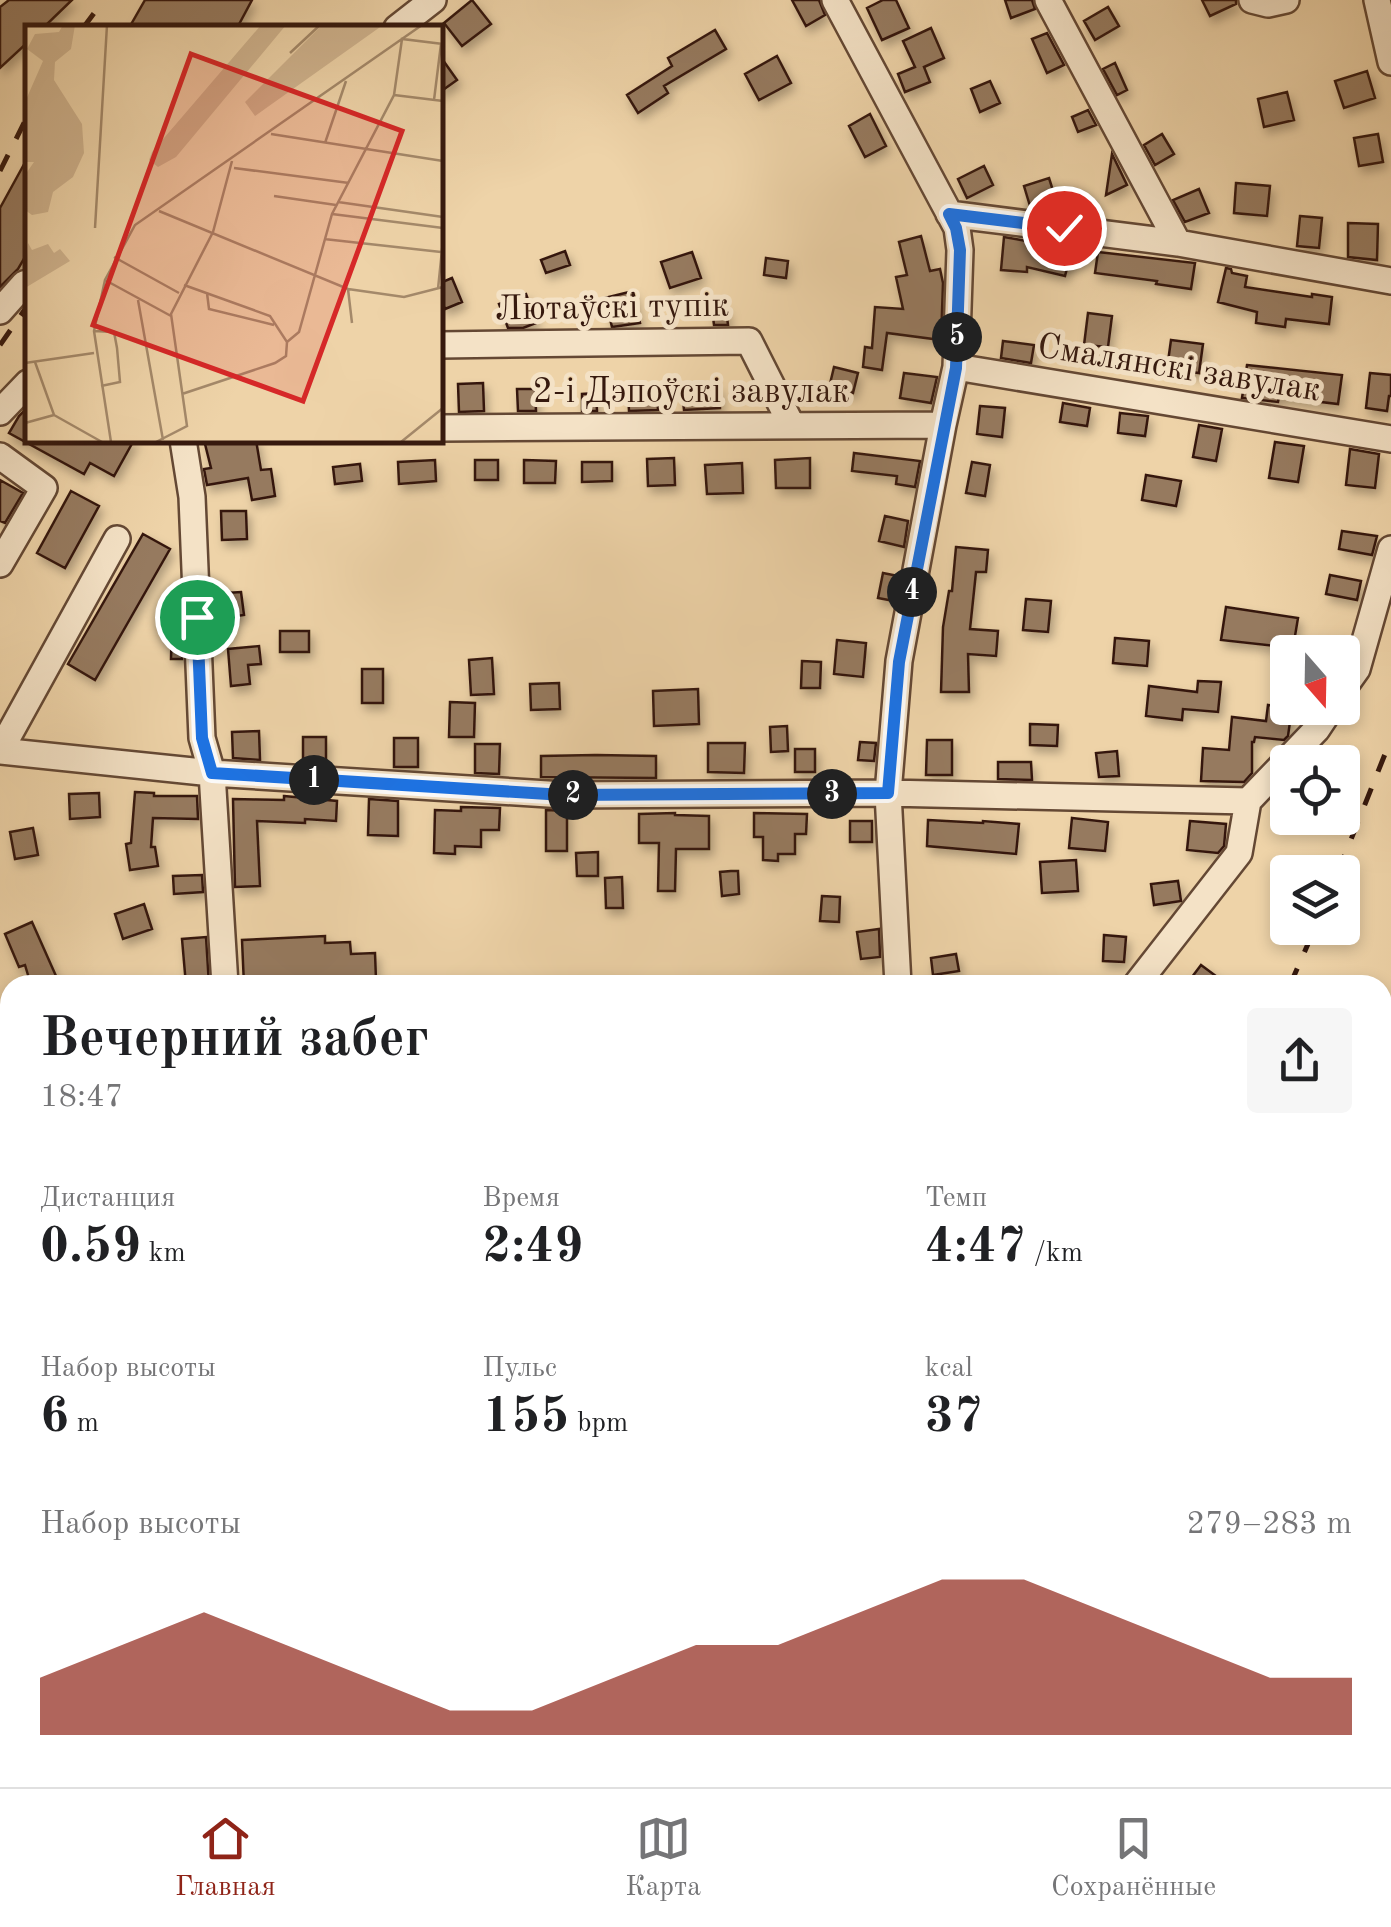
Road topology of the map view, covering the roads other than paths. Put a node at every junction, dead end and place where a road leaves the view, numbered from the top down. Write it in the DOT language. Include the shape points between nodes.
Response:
graph roads {
  1 [pos="432,0"];
  2 [pos="835,0"];
  3 [pos="1048,0"];
  4 [pos="1252,0"];
  5 [pos="1286,0"];
  6 [pos="1377,0"];
  7 [pos="401,25"];
  8 [pos="1391,62"];
  9 [pos="949,214"];
  10 [pos="1178,243"];
  11 [pos="1391,281"];
  12 [pos="25,284"];
  13 [pos="0,312"];
  14 [pos="442,344"];
  15 [pos="956,368"];
  16 [pos="25,386"];
  17 [pos="0,412"];
  18 [pos="943,425"];
  19 [pos="792,426"];
  20 [pos="442,428"];
  21 [pos="1391,439"];
  22 [pos="182,442"];
  23 [pos="0,456"];
  24 [pos="117,540"];
  25 [pos="1391,549"];
  26 [pos="0,564"];
  27 [pos="1360,658"];
  28 [pos="1319,725"];
  29 [pos="0,752"];
  30 [pos="212,773"];
  31 [pos="888,793"];
  32 [pos="1248,801"];
  33 [pos="224,975"];
  34 [pos="897,975"];
  35 [pos="1144,975"];
  1 -- 7 [label="street"];
  2 -- 9 [label="street"];
  3 -- 10 [label="street"];
  4 -- 5 [label="street"];
  6 -- 8 [label="street"];
  9 -- 10 [label="street"];
  9 -- 15 [label="street" via="960,250"];
  10 -- 11 [label="street"];
  12 -- 13 [label="street"];
  14 -- 19 [label="street, Лютаўскі тупік" via="749,341"];
  15 -- 18 [label="street"];
  15 -- 21 [label="street, Смалянскі завулак"];
  16 -- 17 [label="street"];
  18 -- 19 [label="street, 2-і Дэпоўскі завулак"];
  18 -- 31 [label="street" via="899,662"];
  19 -- 20 [label="street, 2-і Дэпоўскі завулак"];
  22 -- 30 [label="street" via="192,496 202,738"];
  23 -- 26 [label="street" via="44,488"];
  24 -- 29 [label="street"];
  25 -- 27 [label="street"];
  28 -- 32 [label="street"];
  29 -- 30 [label="street"];
  30 -- 31 [label="street" via="564,795"];
  30 -- 33 [label="street"];
  31 -- 32 [label="street"];
  31 -- 34 [label="street"];
  32 -- 35 [label="street" via="1239,853"];
}
